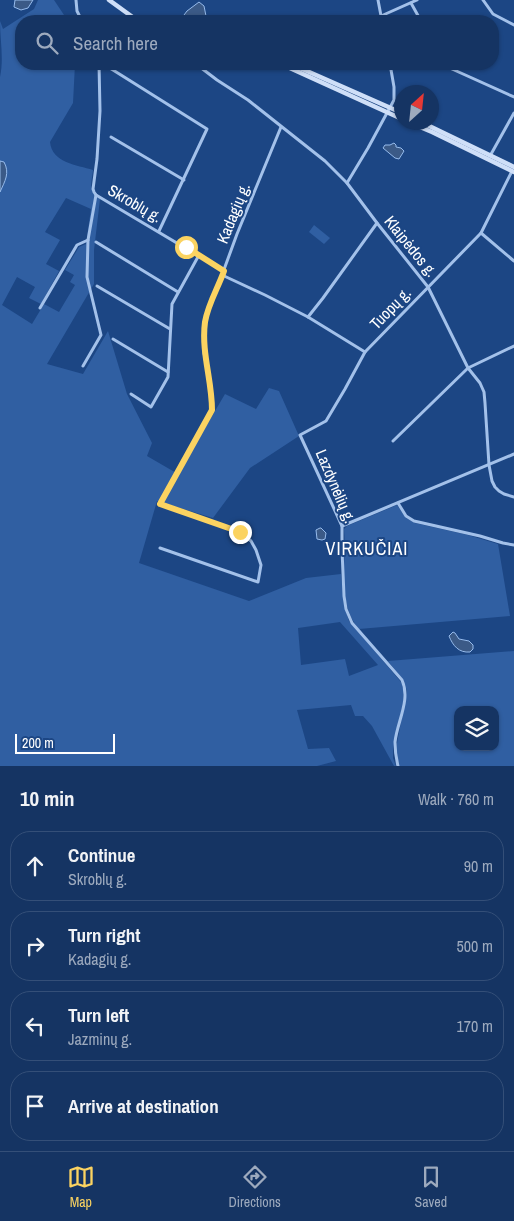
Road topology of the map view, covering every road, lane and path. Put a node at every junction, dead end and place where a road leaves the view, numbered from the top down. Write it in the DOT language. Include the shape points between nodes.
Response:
graph roads {
  1 [pos="76,0"];
  2 [pos="109,0"];
  3 [pos="378,0"];
  4 [pos="416,0"];
  5 [pos="483,0"];
  6 [pos="411,3"];
  7 [pos="79,15"];
  8 [pos="130,15"];
  9 [pos="381,15"];
  10 [pos="383,15"];
  11 [pos="417,15"];
  12 [pos="495,15"];
  13 [pos="499,17"];
  14 [pos="514,25"];
  15 [pos="99,70"];
  16 [pos="113,70"];
  17 [pos="204,70"];
  18 [pos="295,70"];
  19 [pos="304,70"];
  20 [pos="391,70"];
  21 [pos="454,70"];
  22 [pos="514,97"];
  23 [pos="389,110"];
  24 [pos="394,111"];
  25 [pos="394,113"];
  26 [pos="514,113"];
  27 [pos="281,127"];
  28 [pos="427,130"];
  29 [pos="437,130"];
  30 [pos="111,137"];
  31 [pos="490,156"];
  32 [pos="513,170"];
  33 [pos="184,180"];
  34 [pos="347,183"];
  35 [pos="96,195"];
  36 [pos="376,223"];
  37 [pos="159,231"];
  38 [pos="481,233"];
  39 [pos="88,240"];
  40 [pos="96,242"];
  41 [pos="199,255"];
  42 [pos="514,261"];
  43 [pos="223,273"];
  44 [pos="97,286"];
  45 [pos="428,287"];
  46 [pos="178,292"];
  47 [pos="40,308"];
  48 [pos="308,318"];
  49 [pos="170,329"];
  50 [pos="113,339"];
  51 [pos="514,346"];
  52 [pos="365,352"];
  53 [pos="83,366"];
  54 [pos="468,368"];
  55 [pos="168,372"];
  56 [pos="131,394"];
  57 [pos="300,435"];
  58 [pos="392,441"];
  59 [pos="514,454"];
  60 [pos="489,465"];
  61 [pos="514,497"];
  62 [pos="398,503"];
  63 [pos="342,526"];
  64 [pos="514,545"];
  65 [pos="160,548"];
  66 [pos="398,766"];
  1 -- 7 [label="street"];
  2 -- 8 [label="main road"];
  3 -- 9 [label="street"];
  4 -- 6 [label="street"];
  5 -- 12 [label="street"];
  6 -- 10 [label="street"];
  6 -- 11 [label="street"];
  13 -- 14 [label="street"];
  15 -- 35 [label="street, Skroblų g." via="100,119 92,189"];
  16 -- 33 [label="street" via="207,129"];
  17 -- 27 [label="street, Klaipėdos g."];
  18 -- 23 [label="main road"];
  19 -- 23 [label="main road"];
  20 -- 23 [label="street" via="395,96"];
  21 -- 22 [label="street"];
  23 -- 24 [label="main road"];
  23 -- 25 [label="main road"];
  23 -- 34 [label="street"];
  26 -- 31 [label="street"];
  27 -- 34 [label="street, Klaipėdos g." via="325,161"];
  27 -- 43 [label="street, Kadagių g."];
  28 -- 32 [label="main road"];
  29 -- 31 [label="main road"];
  30 -- 33 [label="street"];
  31 -- 32 [label="main road"];
  32 -- 38 [label="street, Tuopų g."];
  33 -- 37 [label="street"];
  34 -- 36 [label="street, Klaipėdos g."];
  35 -- 37 [label="street, Skroblų g."];
  35 -- 39 [label="street"];
  36 -- 45 [label="street, Klaipėdos g."];
  36 -- 48 [label="street"];
  37 -- 41 [label="street, Skroblų g."];
  38 -- 42 [label="street"];
  38 -- 45 [label="street, Tuopų g."];
  39 -- 47 [label="street" via="76,245"];
  39 -- 53 [label="street" via="87,276 101,335"];
  40 -- 46 [label="street"];
  41 -- 43 [label="street, Skroblų g."];
  41 -- 46 [label="street"];
  43 -- 48 [label="street, Skroblų g."];
  43 -- 65 [label="street, Kadagių g." via="205,321 204,353 212,410 160,504 240,532 256,550 261,566 258,582"];
  44 -- 49 [label="street"];
  45 -- 52 [label="street, Tuopų g."];
  45 -- 54 [label="street, Klaipėdos g."];
  46 -- 49 [label="street" via="172,304"];
  48 -- 52 [label="street, Skroblų g."];
  49 -- 55 [label="street"];
  50 -- 55 [label="street"];
  51 -- 54 [label="street"];
  52 -- 57 [label="street, Tuopų g." via="326,421"];
  54 -- 58 [label="street"];
  54 -- 60 [label="street, Klaipėdos g." via="484,392"];
  55 -- 56 [label="street" via="151,406"];
  57 -- 63 [label="street, Lazdynėlių g."];
  59 -- 60 [label="street"];
  60 -- 61 [label="street, Klaipėdos g." via="495,487"];
  60 -- 62 [label="street"];
  62 -- 63 [label="street"];
  62 -- 64 [label="street" via="406,516 414,521"];
  63 -- 66 [label="street, Lazdynėlių g." via="344,588 349,617 405,685 406,696 396,742"];
}
